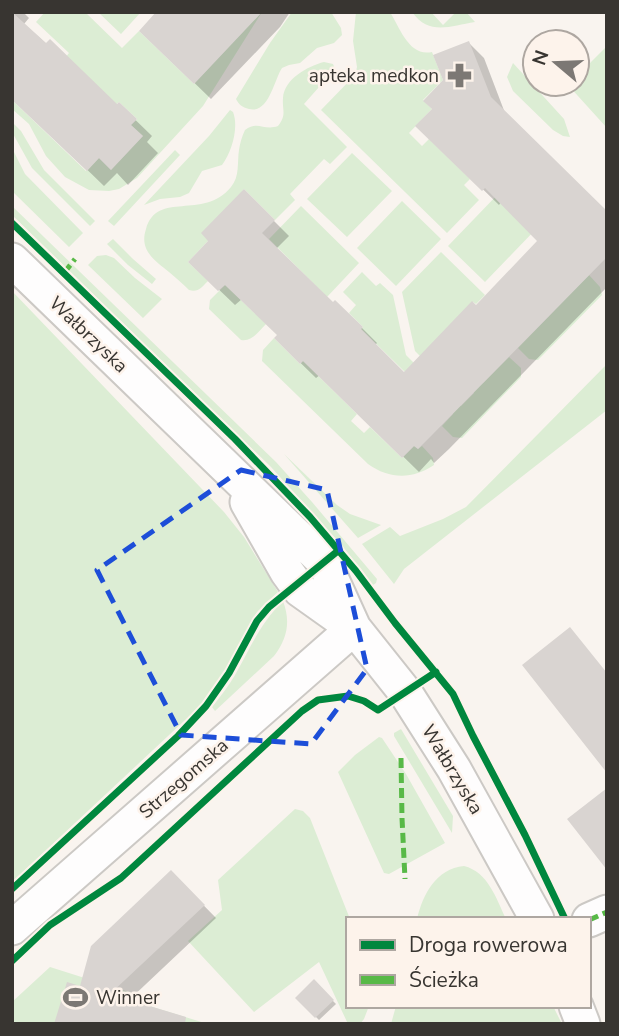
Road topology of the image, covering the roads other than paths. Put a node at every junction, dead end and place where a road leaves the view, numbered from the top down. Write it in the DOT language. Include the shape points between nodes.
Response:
graph roads {
  1 [pos="12,260"];
  2 [pos="354,628"];
  3 [pos="607,912"];
  4 [pos="536,917"];
  5 [pos="591,919"];
  6 [pos="12,928"];
  1 -- 2 [label="street, Wałbrzyska" via="324,562"];
  2 -- 4 [label="street, Wałbrzyska" via="447,757"];
  2 -- 6 [label="street, Strzegomska"];
  3 -- 5 [label="street"];
}
